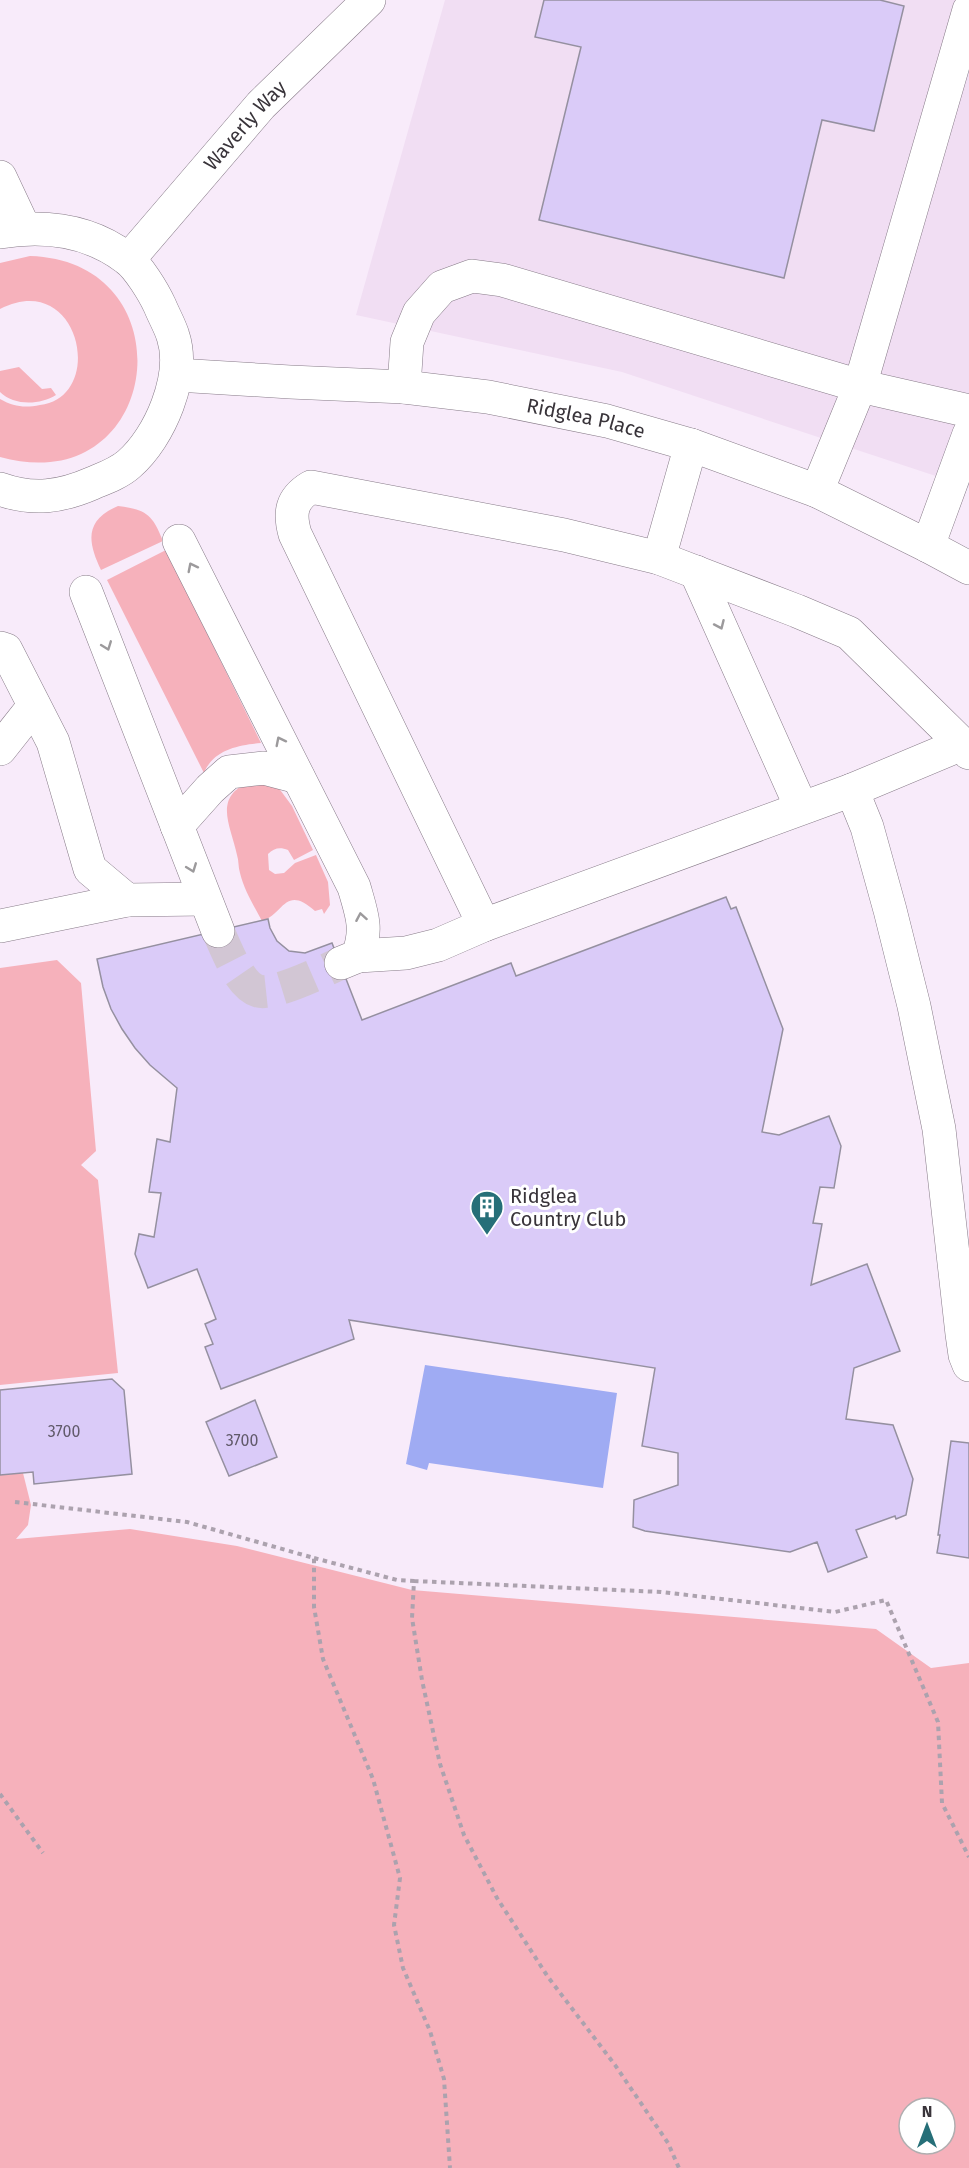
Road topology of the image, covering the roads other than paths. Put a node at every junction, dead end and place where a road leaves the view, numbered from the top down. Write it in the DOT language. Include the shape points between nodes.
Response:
graph roads {
  1 [pos="369,0"];
  2 [pos="969,10"];
  3 [pos="0,177"];
  4 [pos="12,230"];
  5 [pos="129,259"];
  6 [pos="177,375"];
  7 [pos="860,386"];
  8 [pos="404,387"];
  9 [pos="969,411"];
  10 [pos="969,434"];
  11 [pos="691,445"];
  12 [pos="0,489"];
  13 [pos="817,491"];
  14 [pos="179,542"];
  15 [pos="928,546"];
  16 [pos="659,558"];
  17 [pos="969,568"];
  18 [pos="696,572"];
  19 [pos="86,592"];
  20 [pos="0,648"];
  21 [pos="34,706"];
  22 [pos="0,749"];
  23 [pos="966,749"];
  24 [pos="298,777"];
  25 [pos="852,790"];
  26 [pos="801,807"];
  27 [pos="177,826"];
  28 [pos="204,899"];
  29 [pos="127,900"];
  30 [pos="484,925"];
  31 [pos="0,926"];
  32 [pos="218,931"];
  33 [pos="969,1365"];
  1 -- 5 [label="street, Waverly Way" via="261,105"];
  2 -- 7 [label="street"];
  3 -- 4 [label="street"];
  4 -- 5 [label="street" via="83,235"];
  5 -- 6 [label="street" via="155,296 174,337"];
  6 -- 8 [label="street, Ridglea Place"];
  6 -- 12 [label="street" via="169,404 152,435 129,464 109,477 78,490 45,497"];
  7 -- 8 [label="street" via="502,280 472,276 442,287 419,313 407,342"];
  7 -- 9 [label="street"];
  7 -- 13 [label="street"];
  8 -- 11 [label="street, Ridglea Place" via="488,397 596,418"];
  10 -- 15 [label="street"];
  11 -- 13 [label="street, Ridglea Place"];
  11 -- 16 [label="street"];
  13 -- 15 [label="street, Ridglea Place"];
  24 -- 14 [label="street, one-way"];
  15 -- 17 [label="street, Ridglea Place"];
  16 -- 18 [label="street"];
  16 -- 30 [label="street" via="564,534 327,489 311,487 294,504 290,519 295,534"];
  18 -- 23 [label="street" via="849,633"];
  18 -- 26 [label="street, one-way"];
  19 -- 27 [label="street, one-way"];
  20 -- 21 [label="street" via="6,650"];
  21 -- 22 [label="street"];
  21 -- 29 [label="street" via="53,742 90,869"];
  23 -- 25 [label="street"];
  24 -- 27 [label="street" via="264,768 229,772"];
  30 -- 24 [label="street, one-way" via="438,945 349,960 364,938 354,887"];
  25 -- 26 [label="street"];
  25 -- 33 [label="street" via="867,827 914,1006 939,1129 962,1334"];
  26 -- 30 [label="street"];
  27 -- 28 [label="street, one-way"];
  28 -- 29 [label="street"];
  28 -- 32 [label="street"];
  29 -- 31 [label="street"];
}
